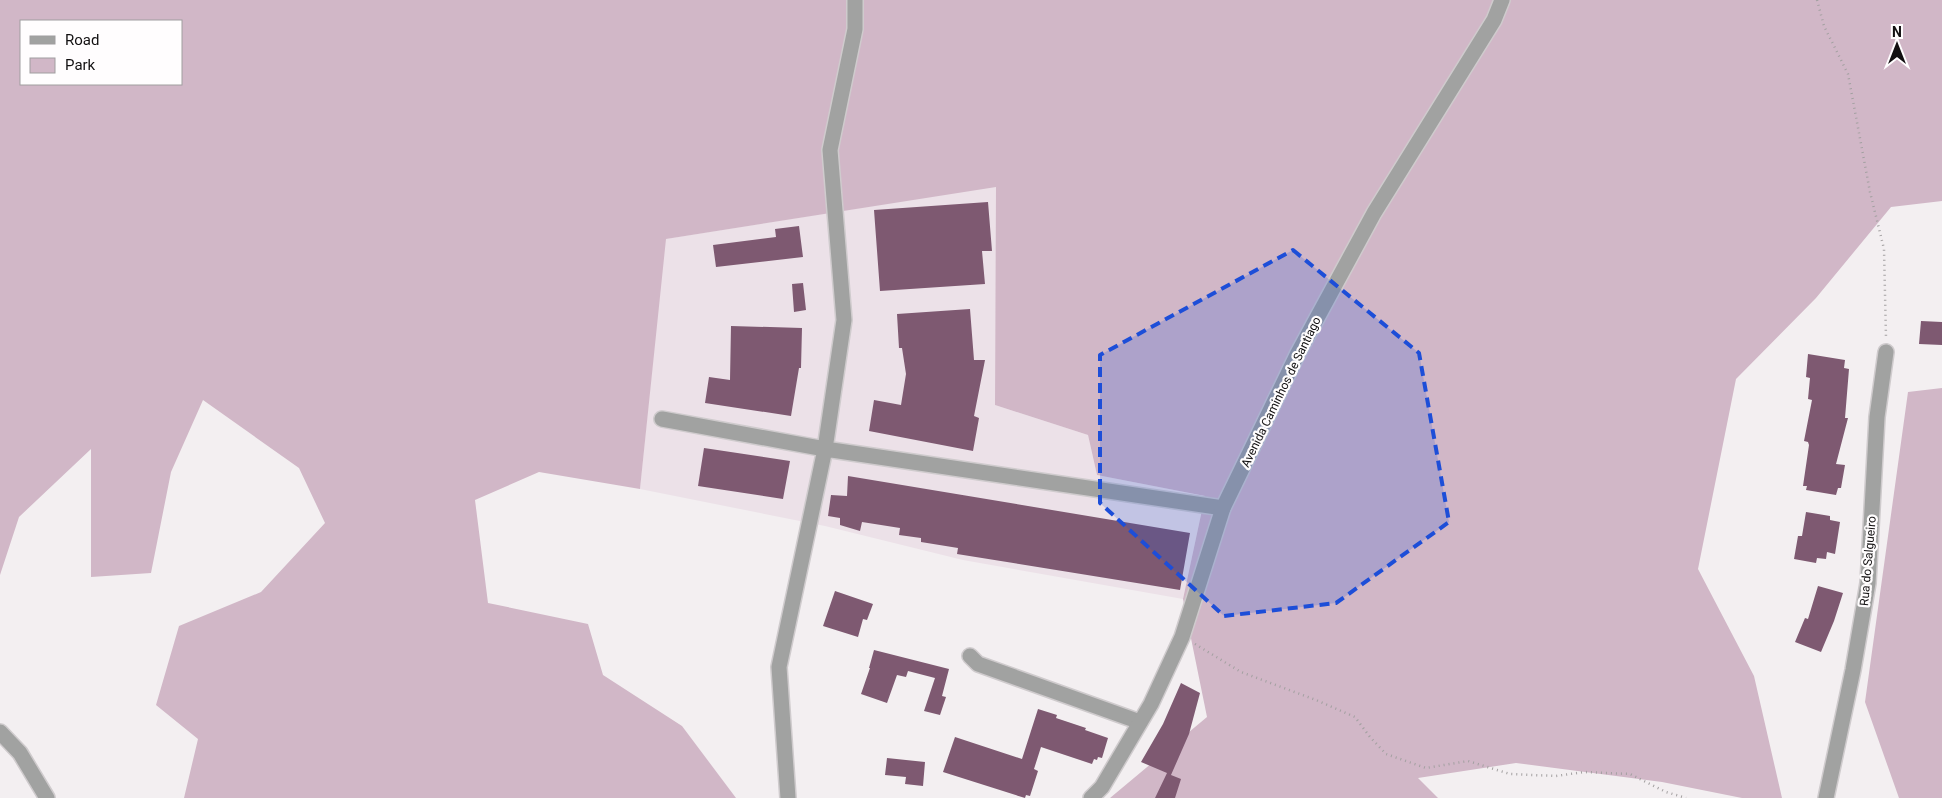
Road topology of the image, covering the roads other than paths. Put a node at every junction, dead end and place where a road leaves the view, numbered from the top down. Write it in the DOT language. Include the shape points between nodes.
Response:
graph roads {
  1 [pos="855,0"];
  2 [pos="1502,0"];
  3 [pos="1886,352"];
  4 [pos="662,419"];
  5 [pos="825,449"];
  6 [pos="1223,508"];
  7 [pos="970,656"];
  8 [pos="1140,722"];
  9 [pos="0,732"];
  10 [pos="47,798"];
  11 [pos="788,798"];
  12 [pos="1091,798"];
  13 [pos="1826,798"];
  1 -- 5 [label="street" via="855,29 830,150 844,320"];
  2 -- 6 [label="street, Avenida Caminhos de Santiago" via="1494,20 1370,222 1298,352"];
  3 -- 13 [label="street, Rua do Salgueiro" via="1877,418 1868,582"];
  4 -- 5 [label="street"];
  5 -- 6 [label="street"];
  5 -- 11 [label="street" via="780,667"];
  6 -- 8 [label="street, Avenida Caminhos de Santiago" via="1182,637 1152,704"];
  7 -- 8 [label="street" via="978,664"];
  8 -- 12 [label="street, Avenida Caminhos de Santiago" via="1102,787"];
  9 -- 10 [label="street" via="20,753"];
}
